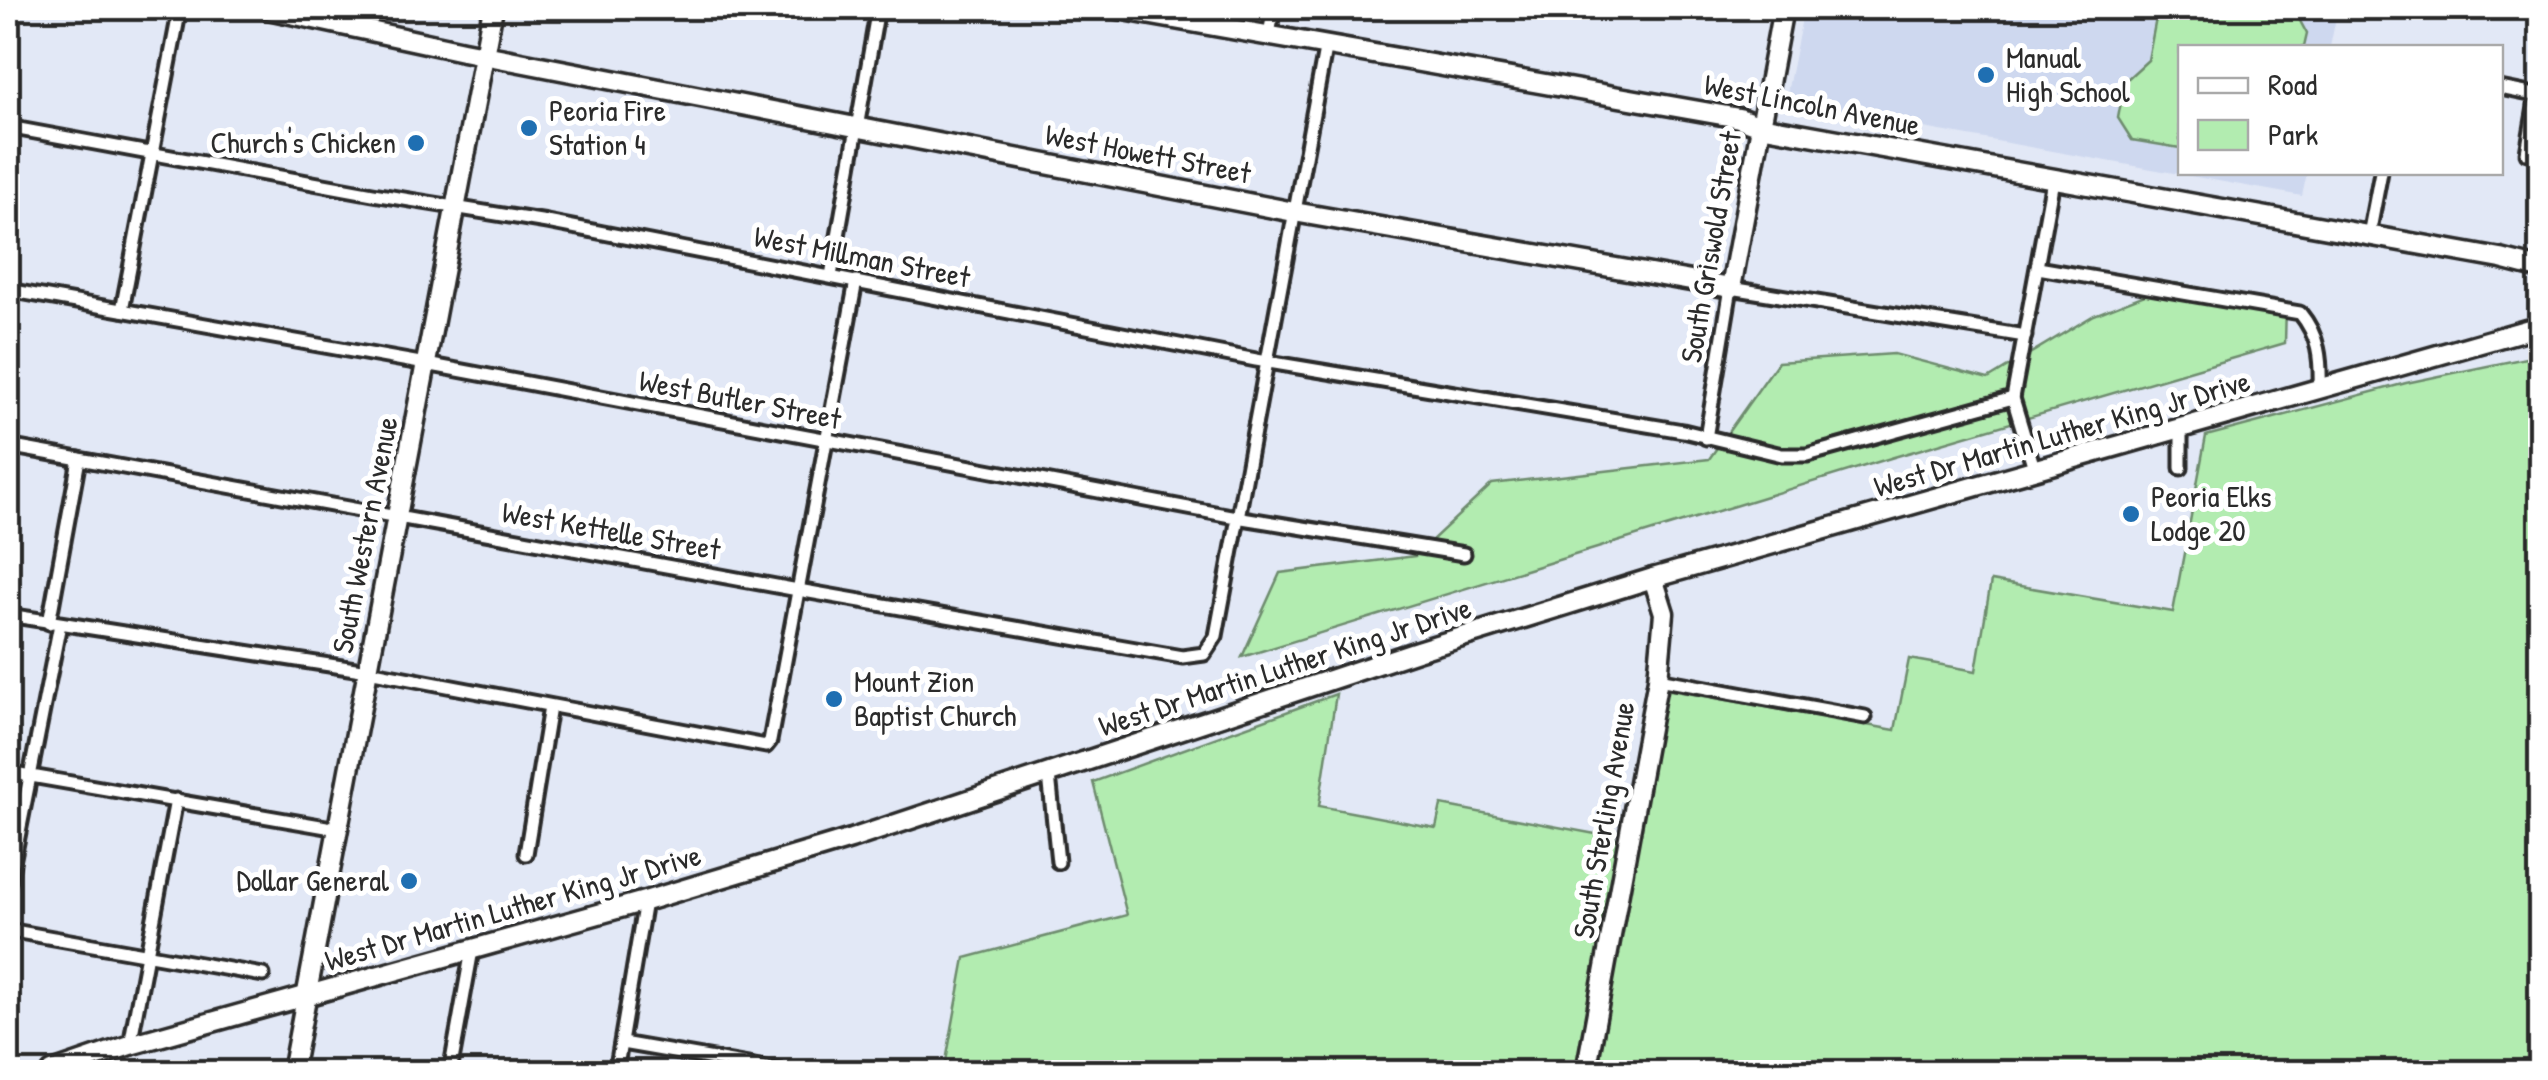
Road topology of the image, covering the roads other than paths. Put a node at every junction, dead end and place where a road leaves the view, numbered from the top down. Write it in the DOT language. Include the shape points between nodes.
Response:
graph roads {
  1 [pos="180,8"];
  2 [pos="264,8"];
  3 [pos="493,8"];
  4 [pos="878,8"];
  5 [pos="1112,8"];
  6 [pos="1274,8"];
  7 [pos="1784,8"];
  8 [pos="1270,34"];
  9 [pos="1326,44"];
  10 [pos="485,55"];
  11 [pos="2503,89"];
  12 [pos="2539,96"];
  13 [pos="857,126"];
  14 [pos="1760,126"];
  15 [pos="8,127"];
  16 [pos="152,153"];
  17 [pos="2527,153"];
  18 [pos="2380,175"];
  19 [pos="2054,180"];
  20 [pos="456,205"];
  21 [pos="1294,212"];
  22 [pos="2369,236"];
  23 [pos="2501,259"];
  24 [pos="2540,260"];
  25 [pos="2038,268"];
  26 [pos="2540,269"];
  27 [pos="831,276"];
  28 [pos="856,281"];
  29 [pos="1731,288"];
  30 [pos="8,290"];
  31 [pos="122,310"];
  32 [pos="2540,326"];
  33 [pos="2025,336"];
  34 [pos="1267,362"];
  35 [pos="426,364"];
  36 [pos="2320,389"];
  37 [pos="2013,398"];
  38 [pos="2181,428"];
  39 [pos="1706,438"];
  40 [pos="827,442"];
  41 [pos="8,446"];
  42 [pos="79,459"];
  43 [pos="2034,468"];
  44 [pos="2181,468"];
  45 [pos="396,517"];
  46 [pos="1236,517"];
  47 [pos="1464,554"];
  48 [pos="1653,578"];
  49 [pos="798,590"];
  50 [pos="8,615"];
  51 [pos="54,623"];
  52 [pos="368,671"];
  53 [pos="1658,679"];
  54 [pos="550,707"];
  55 [pos="1864,717"];
  56 [pos="8,772"];
  57 [pos="1049,775"];
  58 [pos="30,776"];
  59 [pos="176,800"];
  60 [pos="338,828"];
  61 [pos="526,854"];
  62 [pos="1058,862"];
  63 [pos="8,888"];
  64 [pos="644,901"];
  65 [pos="8,930"];
  66 [pos="472,950"];
  67 [pos="146,956"];
  68 [pos="263,975"];
  69 [pos="306,996"];
  70 [pos="622,1043"];
  71 [pos="130,1045"];
  72 [pos="52,1072"];
  73 [pos="292,1072"];
  74 [pos="450,1072"];
  75 [pos="616,1072"];
  76 [pos="789,1072"];
  77 [pos="1586,1072"];
  1 -- 16 [label="street"];
  2 -- 10 [label="main road, West Howett Street"];
  3 -- 10 [label="main road, South Western Avenue"];
  4 -- 13 [label="street"];
  5 -- 8 [label="main road, West Lincoln Avenue"];
  6 -- 8 [label="street"];
  7 -- 14 [label="main road, South Griswold Street"];
  8 -- 9 [label="main road, West Lincoln Avenue"];
  9 -- 14 [label="main road, West Lincoln Avenue"];
  9 -- 21 [label="street"];
  10 -- 13 [label="main road, West Howett Street"];
  10 -- 20 [label="main road, South Western Avenue"];
  11 -- 12 [label="street"];
  12 -- 17 [label="street"];
  13 -- 21 [label="main road, West Howett Street"];
  13 -- 27 [label="street"];
  14 -- 19 [label="main road, West Lincoln Avenue"];
  14 -- 29 [label="main road, South Griswold Street"];
  15 -- 16 [label="street, West Millman Street"];
  16 -- 20 [label="street, West Millman Street"];
  16 -- 31 [label="street"];
  18 -- 22 [label="street"];
  19 -- 22 [label="main road, West Lincoln Avenue"];
  19 -- 25 [label="street"];
  20 -- 27 [label="street, West Millman Street"];
  20 -- 35 [label="main road, South Western Avenue"];
  21 -- 29 [label="main road, West Howett Street"];
  21 -- 34 [label="street"];
  22 -- 23 [label="main road, West Lincoln Avenue"];
  23 -- 24 [label="main road, West Lincoln Avenue"];
  23 -- 26 [label="main road, West Lincoln Avenue"];
  25 -- 33 [label="street"];
  25 -- 36 [label="street" via="2300,313 2315,331"];
  27 -- 28 [label="street, West Millman Street"];
  28 -- 34 [label="street, West Millman Street"];
  28 -- 40 [label="street"];
  29 -- 33 [label="street, West Howett Street"];
  29 -- 39 [label="street, South Griswold Street"];
  30 -- 31 [label="street, West Butler Street"];
  31 -- 35 [label="street, West Butler Street"];
  32 -- 36 [label="main road, West Dr Martin Luther King Jr Drive"];
  33 -- 37 [label="street"];
  34 -- 39 [label="street, West Millman Street"];
  34 -- 46 [label="street"];
  35 -- 40 [label="street, West Butler Street"];
  35 -- 45 [label="main road, South Western Avenue"];
  36 -- 38 [label="main road, West Dr Martin Luther King Jr Drive"];
  37 -- 39 [label="street, West Millman Street" via="1807,455"];
  37 -- 43 [label="street"];
  38 -- 43 [label="main road, West Dr Martin Luther King Jr Drive"];
  38 -- 44 [label="street"];
  40 -- 46 [label="street, West Butler Street"];
  40 -- 49 [label="street"];
  41 -- 42 [label="street, West Kettelle Street"];
  42 -- 45 [label="street, West Kettelle Street"];
  42 -- 51 [label="street"];
  43 -- 48 [label="main road, West Dr Martin Luther King Jr Drive"];
  45 -- 49 [label="street, West Kettelle Street"];
  45 -- 52 [label="main road, South Western Avenue"];
  46 -- 47 [label="street, West Butler Street"];
  46 -- 49 [label="street, West Kettelle Street" via="1215,639 1206,653 1182,656"];
  48 -- 53 [label="main road, South Sterling Avenue" via="1664,613"];
  48 -- 57 [label="main road, West Dr Martin Luther King Jr Drive"];
  49 -- 54 [label="street" via="766,746"];
  50 -- 51 [label="street"];
  51 -- 52 [label="street"];
  51 -- 58 [label="street"];
  52 -- 54 [label="street"];
  52 -- 60 [label="main road, South Western Avenue"];
  53 -- 55 [label="street"];
  53 -- 77 [label="main road, South Sterling Avenue"];
  54 -- 61 [label="street"];
  56 -- 58 [label="street"];
  57 -- 62 [label="street"];
  57 -- 64 [label="main road, West Dr Martin Luther King Jr Drive"];
  58 -- 59 [label="street"];
  58 -- 63 [label="street"];
  59 -- 60 [label="street"];
  59 -- 67 [label="street"];
  60 -- 69 [label="main road, South Western Avenue"];
  64 -- 66 [label="main road, West Dr Martin Luther King Jr Drive"];
  64 -- 70 [label="street"];
  65 -- 67 [label="street"];
  66 -- 69 [label="main road, West Dr Martin Luther King Jr Drive"];
  66 -- 74 [label="street"];
  67 -- 68 [label="street"];
  67 -- 71 [label="street"];
  69 -- 71 [label="main road, West Dr Martin Luther King Jr Drive"];
  69 -- 73 [label="main road, South Western Avenue"];
  70 -- 75 [label="street"];
  70 -- 76 [label="street"];
  71 -- 72 [label="main road, West Dr Martin Luther King Jr Drive"];
}
